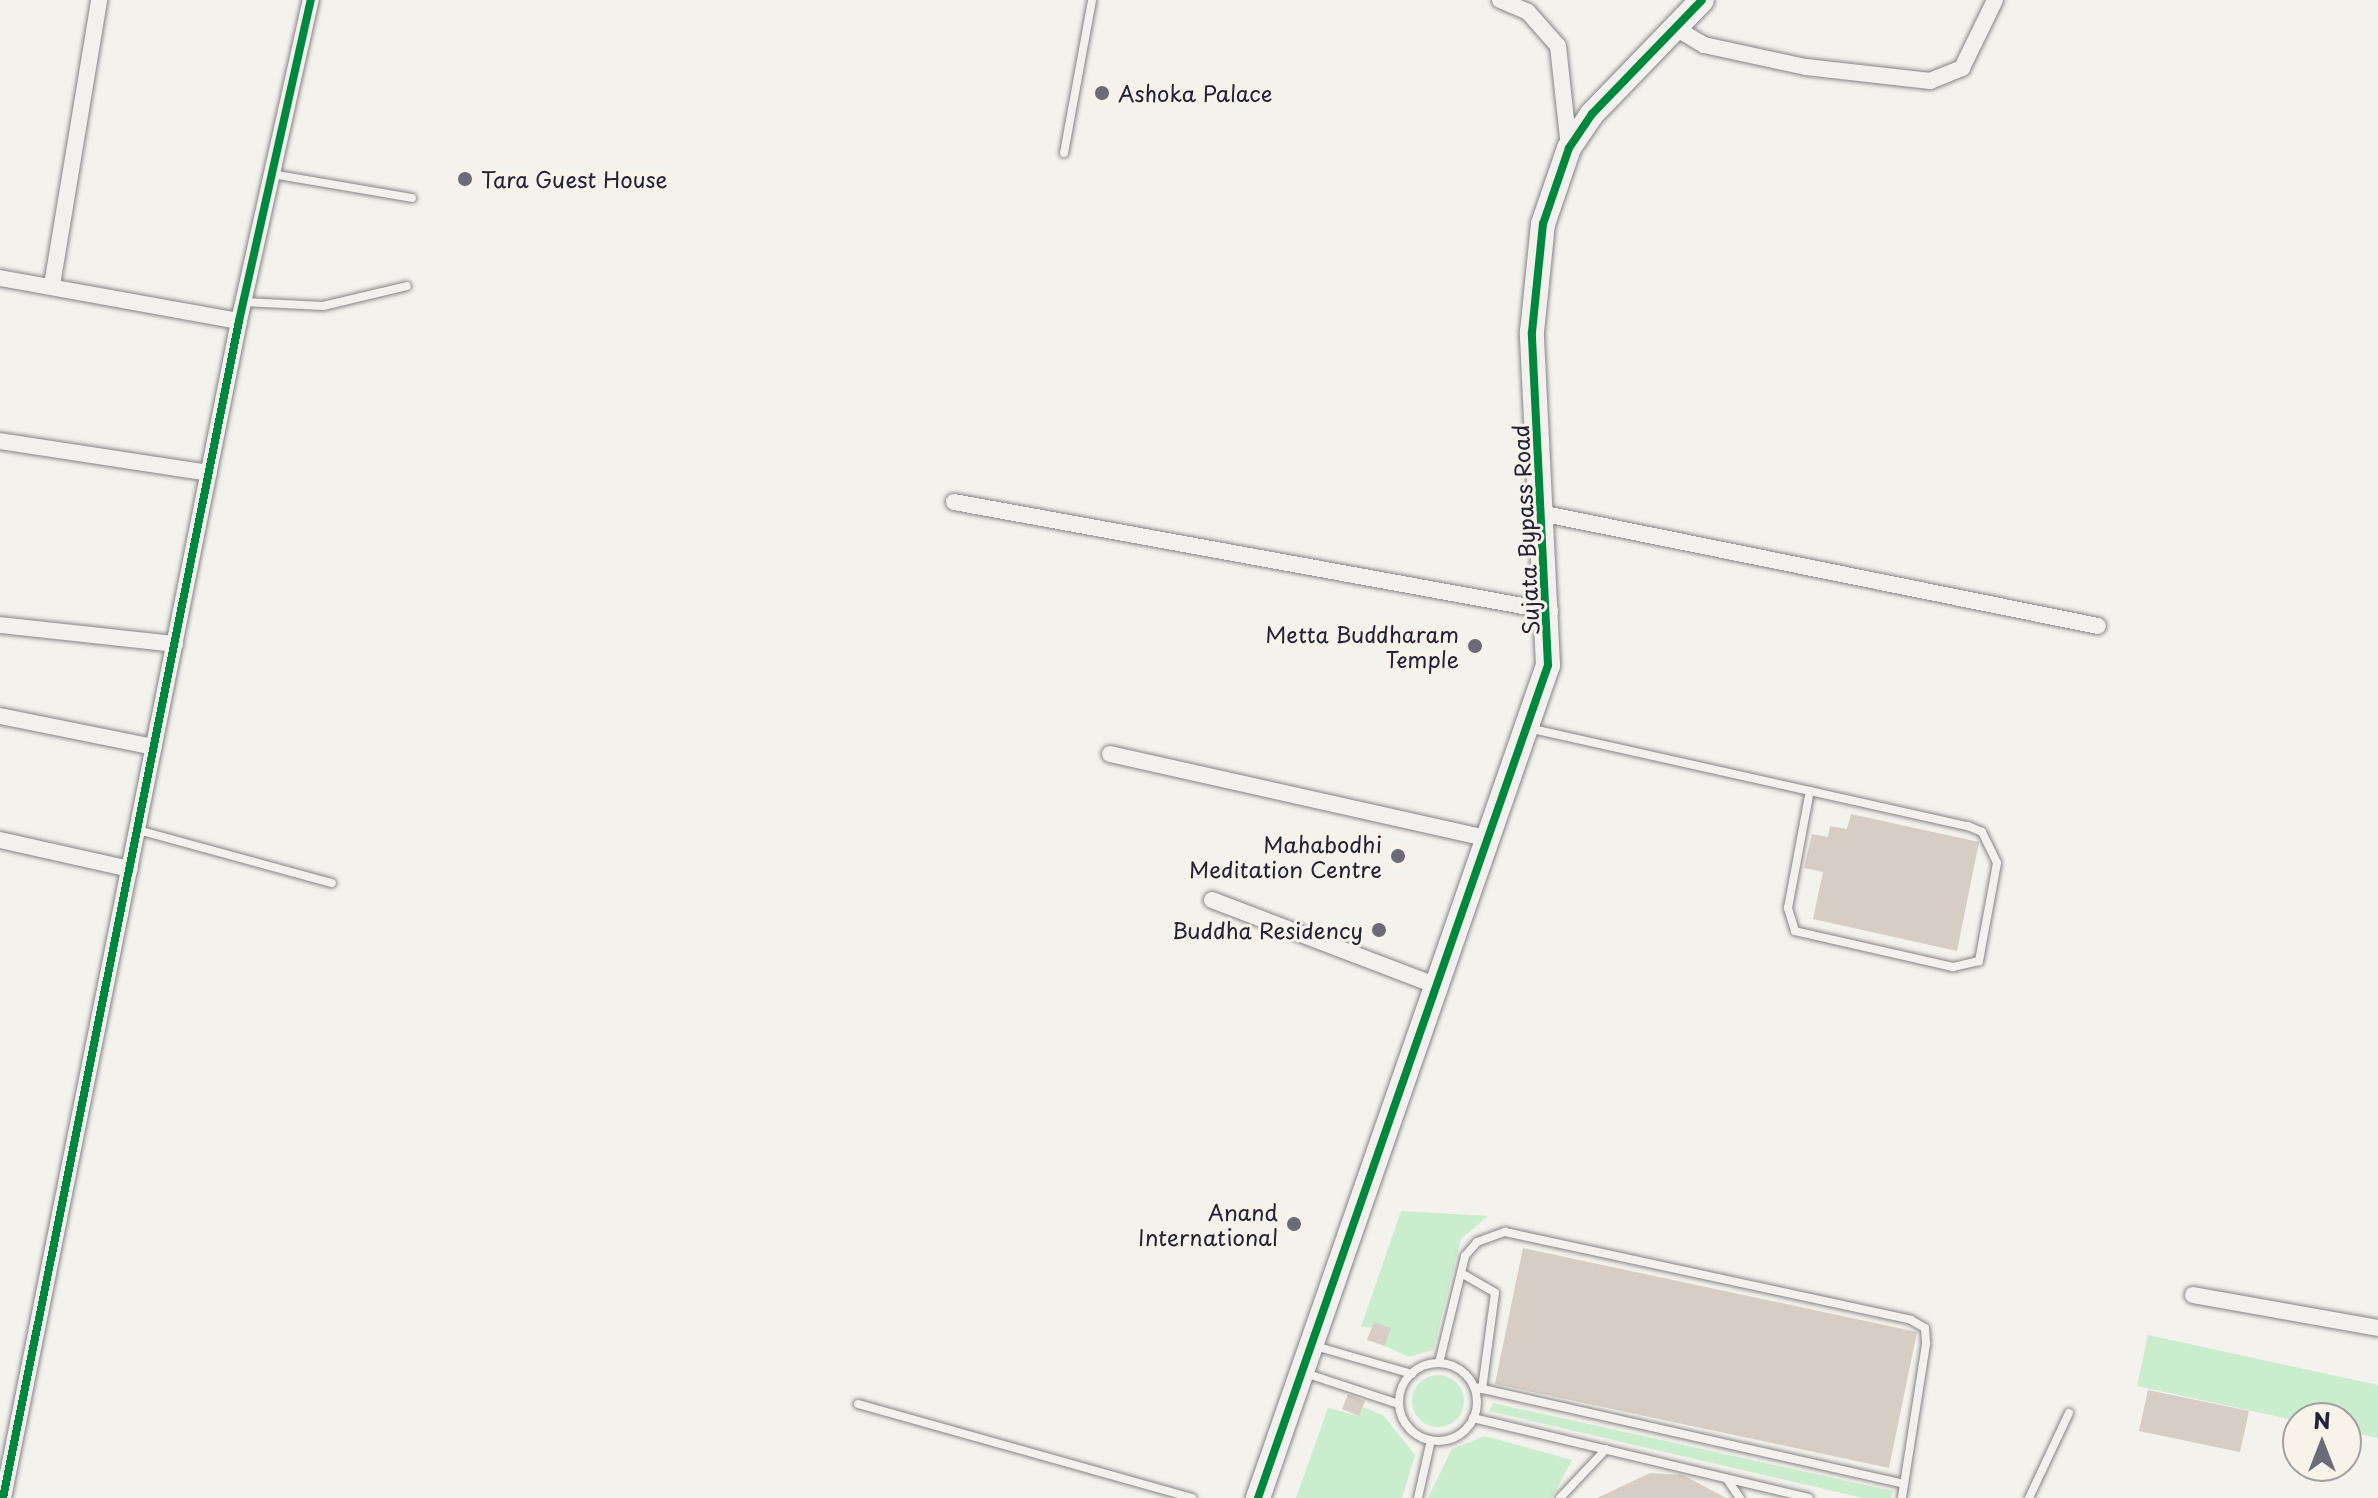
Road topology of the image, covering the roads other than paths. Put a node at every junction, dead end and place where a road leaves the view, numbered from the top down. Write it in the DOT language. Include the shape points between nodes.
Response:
graph roads {
  1 [pos="99,0"];
  2 [pos="311,0"];
  3 [pos="1092,0"];
  4 [pos="1500,0"];
  5 [pos="1702,0"];
  6 [pos="1995,0"];
  7 [pos="1689,37"];
  8 [pos="1569,148"];
  9 [pos="1064,153"];
  10 [pos="272,174"];
  11 [pos="412,198"];
  12 [pos="0,278"];
  13 [pos="52,285"];
  14 [pos="407,286"];
  15 [pos="243,301"];
  16 [pos="239,321"];
  17 [pos="0,441"];
  18 [pos="209,473"];
  19 [pos="954,502"];
  20 [pos="1545,514"];
  21 [pos="1550,611"];
  22 [pos="0,625"];
  23 [pos="2098,626"];
  24 [pos="175,644"];
  25 [pos="0,716"];
  26 [pos="1528,728"];
  27 [pos="154,747"];
  28 [pos="1110,754"];
  29 [pos="1810,791"];
  30 [pos="138,830"];
  31 [pos="1490,839"];
  32 [pos="0,840"];
  33 [pos="130,869"];
  34 [pos="332,883"];
  35 [pos="1212,900"];
  36 [pos="1440,987"];
  37 [pos="1461,1273"];
  38 [pos="2193,1295"];
  39 [pos="2378,1328"];
  40 [pos="1314,1346"];
  41 [pos="1439,1363"];
  42 [pos="1305,1373"];
  43 [pos="1412,1374"];
  44 [pos="1478,1388"];
  45 [pos="858,1404"];
  46 [pos="1399,1404"];
  47 [pos="2069,1413"];
  48 [pos="1473,1418"];
  49 [pos="1431,1440"];
  50 [pos="1606,1449"];
  51 [pos="1727,1478"];
  52 [pos="1904,1484"];
  53 [pos="3,1498"];
  54 [pos="1192,1498"];
  55 [pos="1258,1498"];
  56 [pos="1418,1498"];
  57 [pos="1560,1498"];
  58 [pos="1740,1498"];
  59 [pos="1809,1498"];
  60 [pos="1902,1498"];
  61 [pos="2029,1498"];
  1 -- 13 [label="street"];
  2 -- 10 [label="street"];
  3 -- 9 [label="lane"];
  4 -- 8 [label="street" via="1528,12 1558,46"];
  5 -- 7 [label="street, Sujata Bypass Road"];
  6 -- 7 [label="street" via="1962,68 1930,81 1867,78"];
  7 -- 8 [label="street, Sujata Bypass Road" via="1608,92"];
  8 -- 20 [label="street, Sujata Bypass Road" via="1543,224 1534,295"];
  10 -- 11 [label="lane"];
  10 -- 15 [label="street"];
  12 -- 13 [label="street"];
  13 -- 16 [label="street"];
  14 -- 15 [label="lane" via="323,306"];
  15 -- 16 [label="street"];
  16 -- 18 [label="street"];
  17 -- 18 [label="street"];
  18 -- 24 [label="street"];
  19 -- 21 [label="street"];
  20 -- 21 [label="street, Sujata Bypass Road"];
  20 -- 23 [label="street"];
  21 -- 26 [label="street, Sujata Bypass Road" via="1548,665"];
  22 -- 24 [label="street"];
  24 -- 27 [label="street"];
  25 -- 27 [label="street"];
  26 -- 29 [label="lane"];
  26 -- 31 [label="street, Sujata Bypass Road"];
  27 -- 30 [label="street"];
  28 -- 31 [label="street"];
  29 -- 29 [label="lane" via="1982,832 1997,863 1979,961 1953,967 1795,931 1788,908"];
  30 -- 33 [label="street"];
  30 -- 34 [label="lane"];
  31 -- 36 [label="street, Sujata Bypass Road"];
  32 -- 33 [label="street"];
  33 -- 53 [label="street"];
  35 -- 36 [label="street"];
  36 -- 40 [label="street, Sujata Bypass Road"];
  37 -- 41 [label="lane"];
  37 -- 44 [label="lane" via="1495,1293"];
  37 -- 52 [label="lane" via="1477,1242 1505,1232 1919,1323 1926,1344"];
  38 -- 39 [label="street"];
  40 -- 42 [label="street, Sujata Bypass Road"];
  40 -- 43 [label="lane"];
  41 -- 43 [label="lane"];
  41 -- 44 [label="lane" via="1463,1372"];
  42 -- 46 [label="lane"];
  42 -- 55 [label="street, Sujata Bypass Road"];
  43 -- 46 [label="lane"];
  44 -- 48 [label="lane"];
  44 -- 52 [label="lane"];
  45 -- 54 [label="lane"];
  46 -- 49 [label="lane" via="1409,1428"];
  47 -- 61 [label="lane"];
  48 -- 49 [label="lane" via="1457,1436"];
  48 -- 50 [label="lane"];
  49 -- 56 [label="lane"];
  50 -- 51 [label="lane"];
  50 -- 57 [label="lane"];
  51 -- 58 [label="lane"];
  51 -- 59 [label="lane"];
  52 -- 60 [label="lane"];
}
